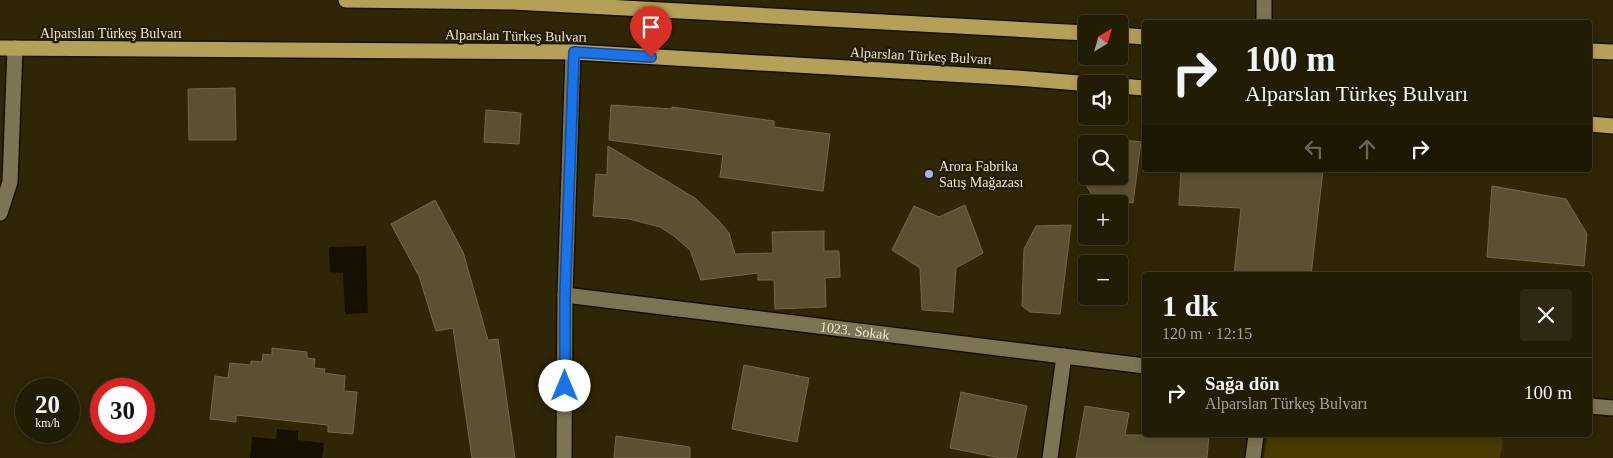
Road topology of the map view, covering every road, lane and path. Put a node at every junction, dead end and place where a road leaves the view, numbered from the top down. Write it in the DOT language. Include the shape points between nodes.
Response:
graph roads {
  1 [pos="346,0"];
  2 [pos="1264,0"];
  3 [pos="1264,20"];
  4 [pos="1078,33"];
  5 [pos="1128,36"];
  6 [pos="1142,37"];
  7 [pos="7,48"];
  8 [pos="1592,51"];
  9 [pos="574,52"];
  10 [pos="1613,52"];
  11 [pos="1078,83"];
  12 [pos="1128,87"];
  13 [pos="1142,88"];
  14 [pos="1592,124"];
  15 [pos="1613,126"];
  16 [pos="0,213"];
  17 [pos="565,295"];
  18 [pos="1064,356"];
  19 [pos="1142,366"];
  20 [pos="1592,406"];
  21 [pos="1613,408"];
  22 [pos="1256,437"];
  23 [pos="564,458"];
  24 [pos="1050,458"];
  25 [pos="1253,458"];
  1 -- 4 [label="highway" via="513,2"];
  2 -- 3 [label="street"];
  5 -- 6 [label="highway"];
  7 -- 9 [label="highway, Alparslan Türkeş Bulvarı"];
  7 -- 16 [label="street" via="10,182"];
  8 -- 10 [label="highway"];
  9 -- 11 [label="highway, Alparslan Türkeş Bulvarı"];
  9 -- 17 [label="street"];
  12 -- 13 [label="highway"];
  14 -- 15 [label="highway"];
  17 -- 18 [label="street, 1023. Sokak"];
  17 -- 23 [label="street"];
  18 -- 19 [label="street, 1023. Sokak"];
  18 -- 24 [label="street"];
  20 -- 21 [label="street"];
  22 -- 25 [label="street"];
}
